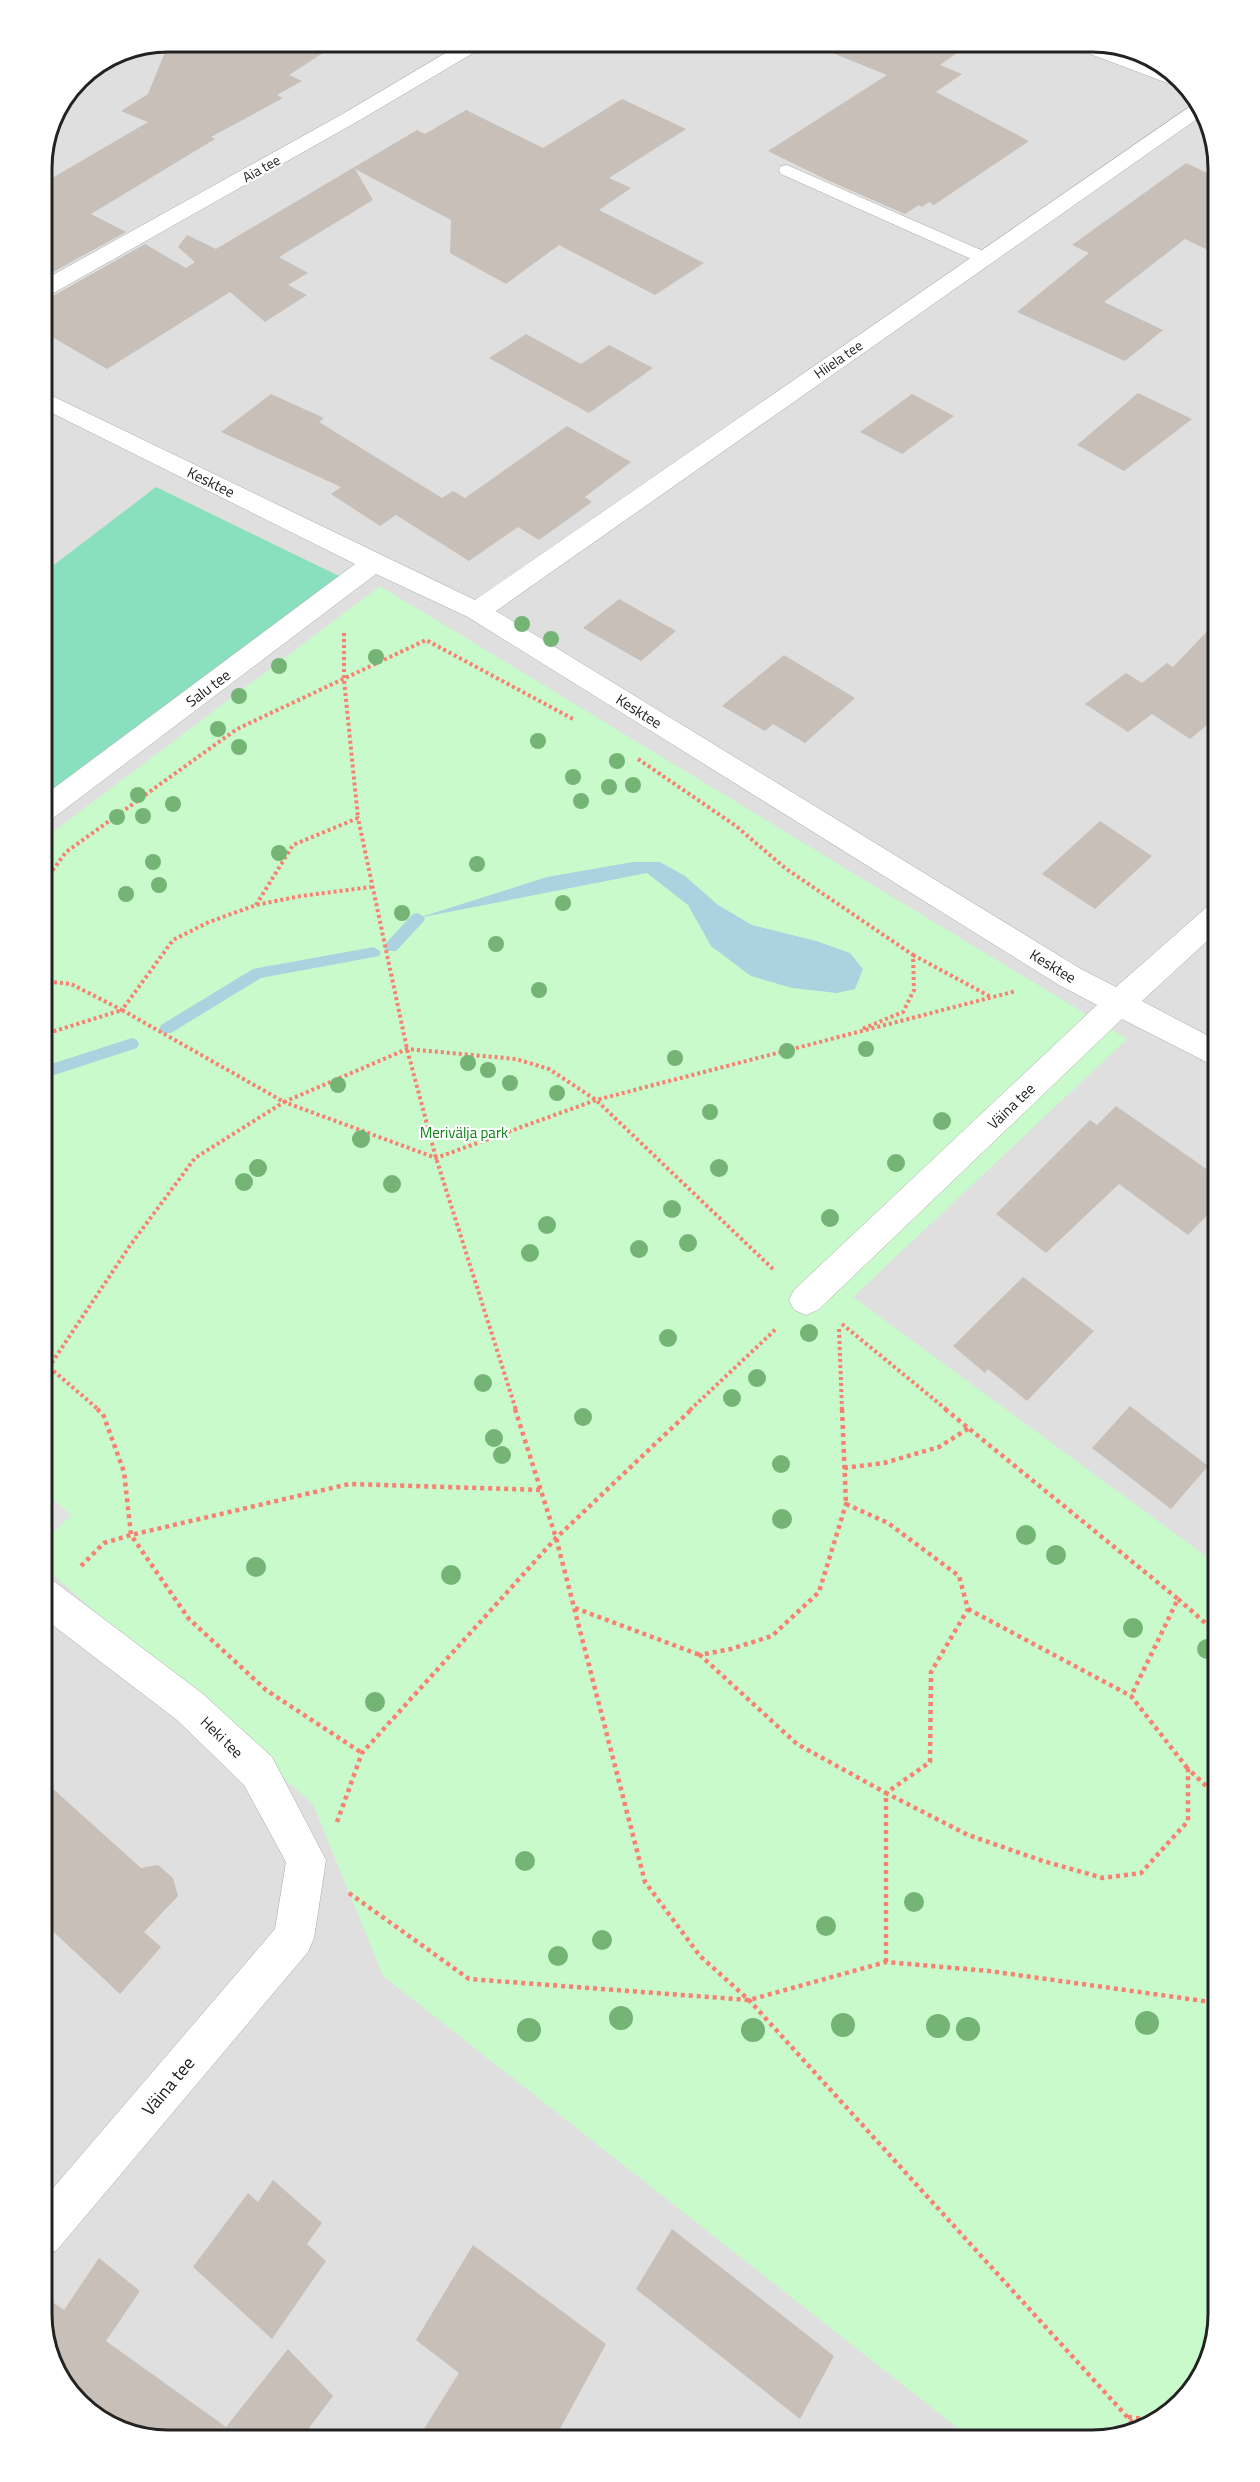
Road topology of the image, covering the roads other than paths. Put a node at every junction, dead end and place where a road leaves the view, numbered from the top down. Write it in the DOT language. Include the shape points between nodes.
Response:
graph roads {
  1 [pos="459,53"];
  2 [pos="1109,54"];
  3 [pos="1155,72"];
  4 [pos="1193,112"];
  5 [pos="787,170"];
  6 [pos="984,258"];
  7 [pos="53,284"];
  8 [pos="53,403"];
  9 [pos="374,563"];
  10 [pos="477,611"];
  11 [pos="53,804"];
  12 [pos="1208,923"];
  13 [pos="1118,1004"];
  14 [pos="1208,1051"];
  15 [pos="806,1300"];
  16 [pos="52,1603"];
  17 [pos="294,1938"];
  18 [pos="52,2223"];
  1 -- 7 [label="street, Aia tee"];
  2 -- 3 [label="street"];
  4 -- 6 [label="street, Hiiela tee"];
  5 -- 6 [label="lane"];
  6 -- 10 [label="street, Hiiela tee"];
  8 -- 9 [label="street, Kesktee"];
  9 -- 10 [label="street, Kesktee"];
  9 -- 11 [label="street, Salu tee"];
  10 -- 13 [label="street, Kesktee"];
  12 -- 13 [label="street, Väina tee"];
  13 -- 14 [label="street, Kesktee"];
  13 -- 15 [label="street, Väina tee"];
  16 -- 17 [label="street, Heki tee" via="190,1707 258,1771 306,1860"];
  17 -- 18 [label="street, Väina tee"];
}
